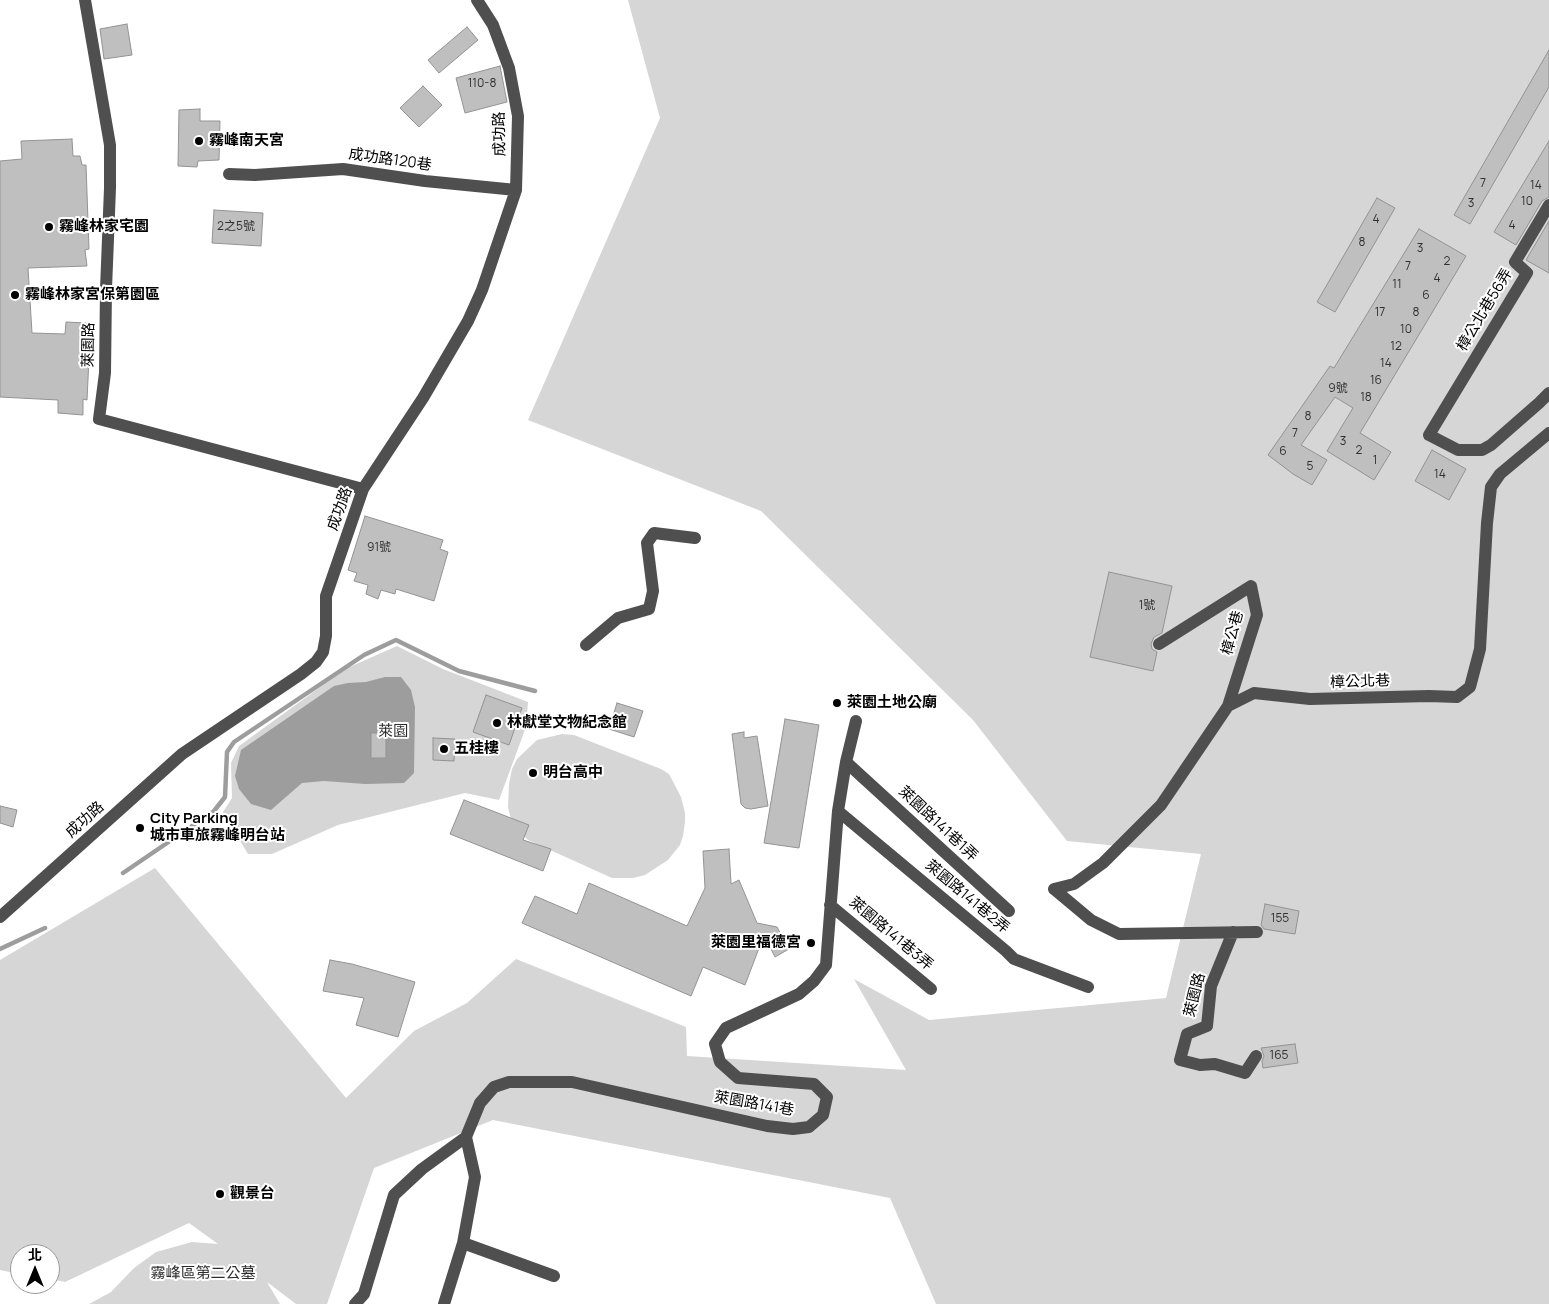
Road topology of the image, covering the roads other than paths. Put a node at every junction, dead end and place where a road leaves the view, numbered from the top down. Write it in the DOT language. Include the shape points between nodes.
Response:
graph roads {
  1 [pos="85,0"];
  2 [pos="477,0"];
  3 [pos="229,174"];
  4 [pos="516,190"];
  5 [pos="1549,205"];
  6 [pos="1549,393"];
  7 [pos="1549,433"];
  8 [pos="363,489"];
  9 [pos="695,538"];
  10 [pos="1159,644"];
  11 [pos="586,645"];
  12 [pos="1228,706"];
  13 [pos="856,721"];
  14 [pos="846,762"];
  15 [pos="838,811"];
  16 [pos="830,905"];
  17 [pos="1009,911"];
  18 [pos="0,917"];
  19 [pos="1233,932"];
  20 [pos="1257,932"];
  21 [pos="1088,988"];
  22 [pos="931,989"];
  23 [pos="1256,1056"];
  24 [pos="466,1137"];
  25 [pos="463,1243"];
  26 [pos="554,1276"];
  27 [pos="355,1304"];
  28 [pos="444,1304"];
  1 -- 8 [label="street, 萊園路" via="110,145 105,373 99,419"];
  2 -- 4 [label="street, 成功路" via="493,25 510,68 518,116"];
  3 -- 4 [label="street, 成功路120巷" via="344,169"];
  4 -- 8 [label="street, 成功路" via="468,321 423,398"];
  5 -- 6 [label="street, 樟公北巷56弄" via="1515,262 1526,273 1429,435 1458,450 1482,450 1492,445"];
  7 -- 12 [label="street, 樟公北巷" via="1500,474 1491,487 1480,649 1470,687 1457,697 1310,699 1254,693"];
  8 -- 18 [label="street, 成功路" via="326,596 325,647 316,662 182,754"];
  9 -- 11 [label="street" via="654,533 647,543 653,591 649,609 618,618"];
  10 -- 12 [label="street, 樟公巷" via="1252,586 1257,615"];
  12 -- 19 [label="street, 樟公北巷" via="1161,806 1103,863 1074,884 1054,889 1091,920 1119,934"];
  13 -- 14 [label="street, 萊園路141巷"];
  14 -- 15 [label="street, 萊園路141巷"];
  14 -- 17 [label="street, 萊園路141巷1弄"];
  15 -- 16 [label="street, 萊園路141巷"];
  15 -- 21 [label="street, 萊園路141巷2弄" via="1014,959"];
  16 -- 22 [label="street, 萊園路141巷3弄"];
  16 -- 24 [label="street, 萊園路141巷" via="826,965 814,981 799,994 726,1028 715,1044 720,1062 738,1078 814,1084 827,1098 823,1115 809,1127 767,1126 572,1082 509,1082 494,1087 480,1103"];
  19 -- 20 [label="street"];
  19 -- 23 [label="street, 萊園路" via="1211,986 1207,1026 1187,1034 1180,1060 1200,1065 1215,1064 1245,1073"];
  24 -- 25 [label="street" via="475,1177"];
  24 -- 27 [label="street" via="422,1169 394,1195 364,1294"];
  25 -- 26 [label="street"];
  25 -- 28 [label="street"];
}
